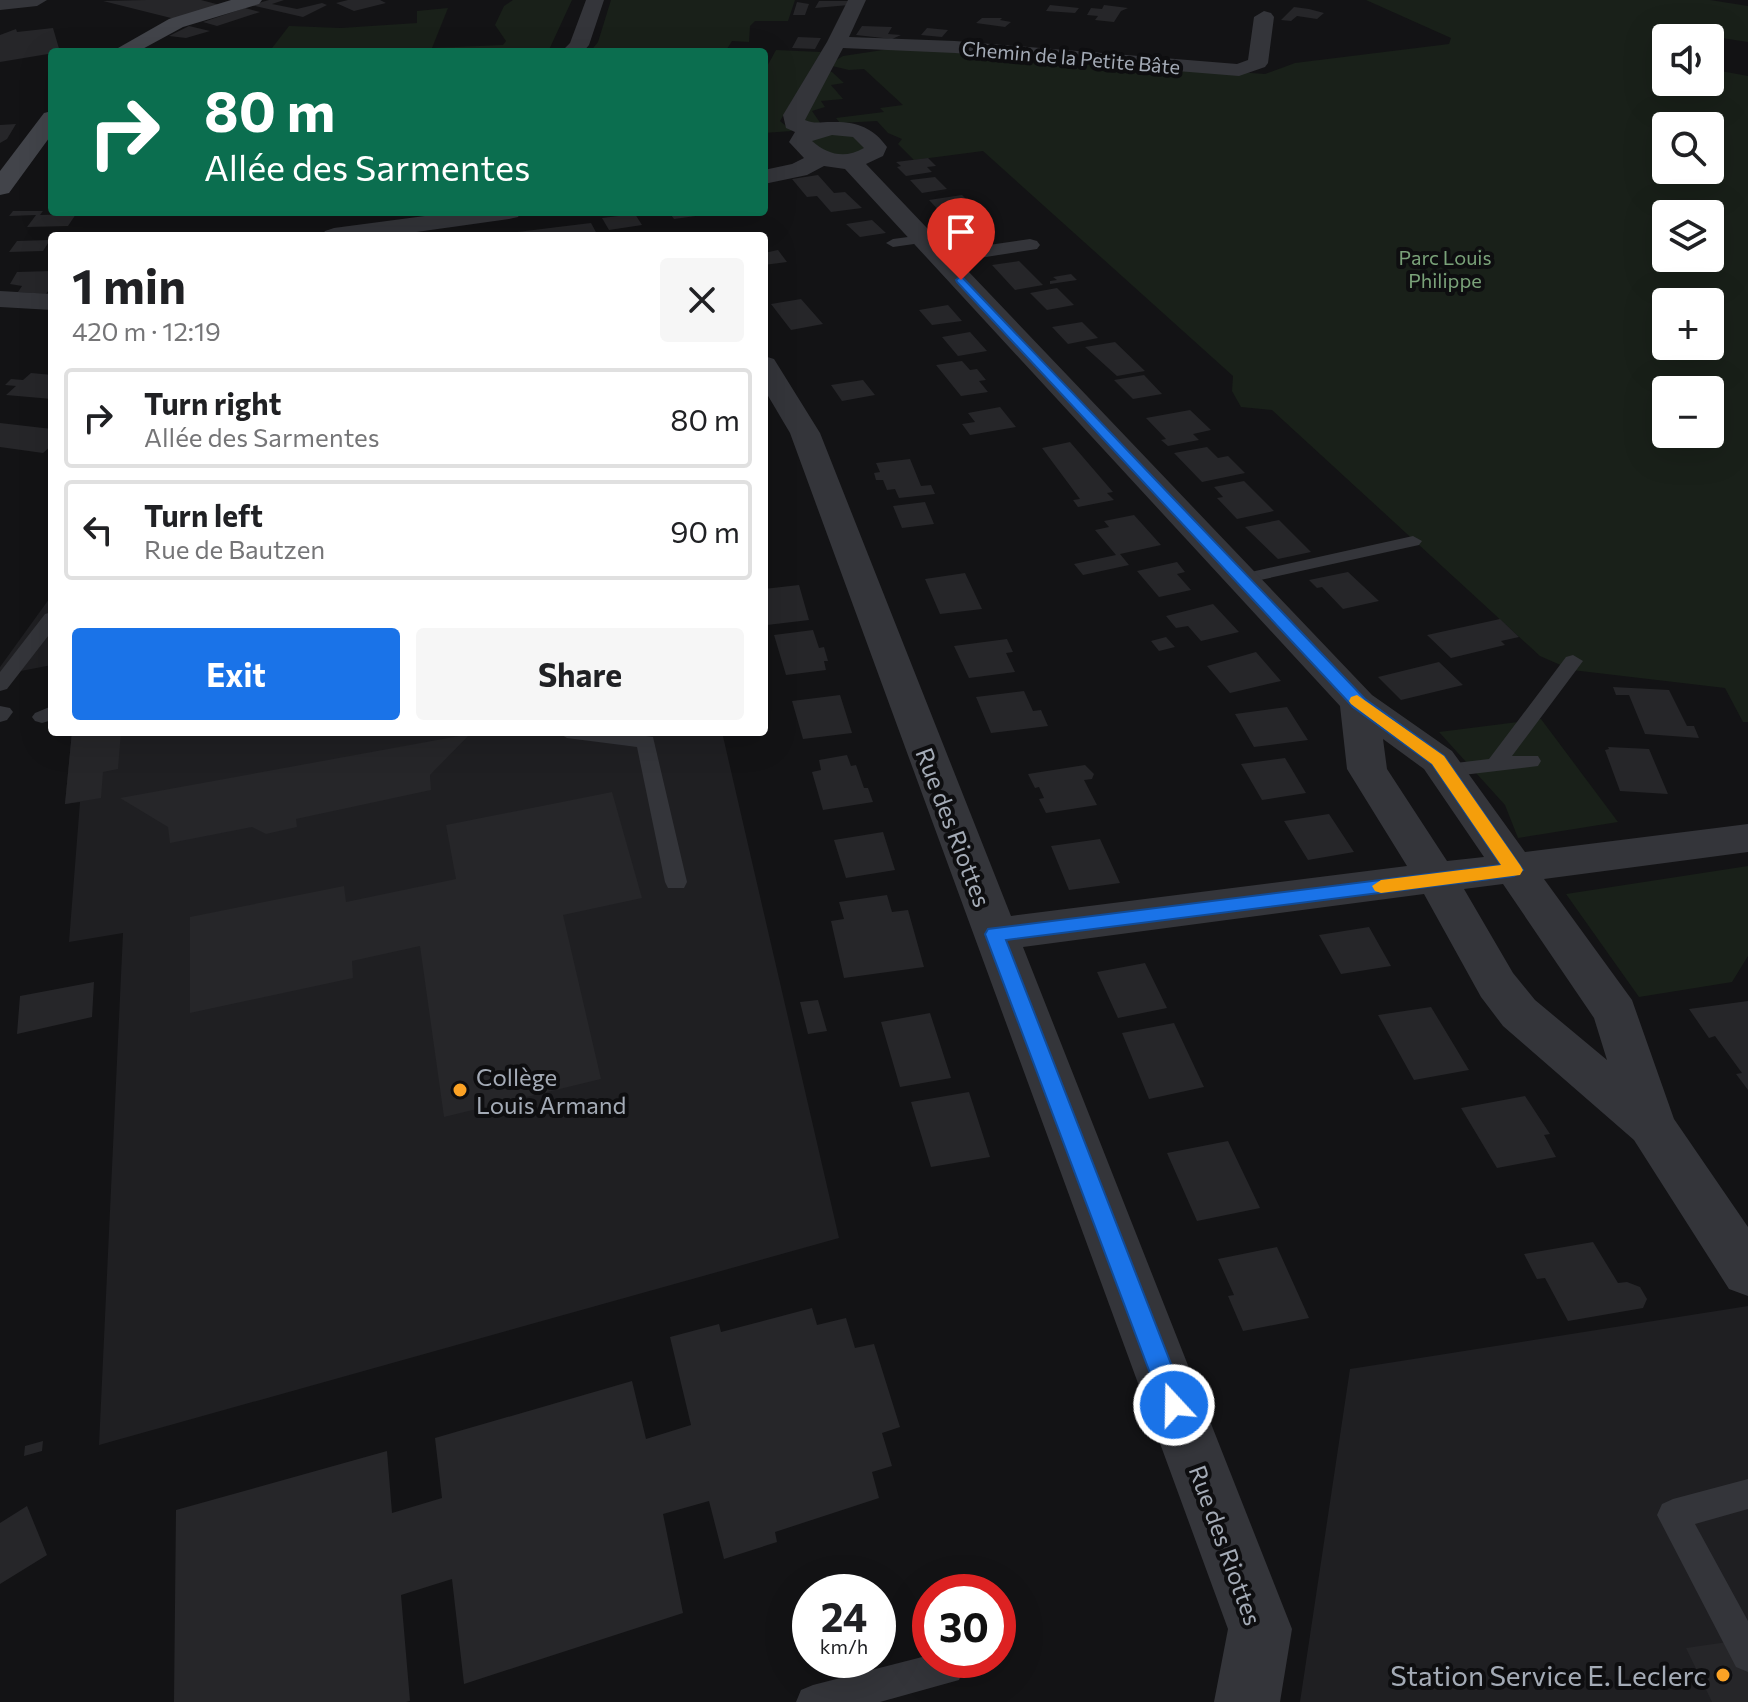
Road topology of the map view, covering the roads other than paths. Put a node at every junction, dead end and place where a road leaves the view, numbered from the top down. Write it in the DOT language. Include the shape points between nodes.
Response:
graph roads {
  1 [pos="37,0"];
  2 [pos="252,0"];
  3 [pos="595,0"];
  4 [pos="857,0"];
  5 [pos="0,4"];
  6 [pos="1264,17"];
  7 [pos="837,42"];
  8 [pos="129,48"];
  9 [pos="576,48"];
  10 [pos="48,123"];
  11 [pos="806,136"];
  12 [pos="773,140"];
  13 [pos="834,160"];
  14 [pos="768,176"];
  15 [pos="0,188"];
  16 [pos="480,216"];
  17 [pos="363,232"];
  18 [pos="1030,245"];
  19 [pos="919,247"];
  20 [pos="0,299"];
  21 [pos="48,302"];
  22 [pos="768,372"];
  23 [pos="1413,541"];
  24 [pos="1242,579"];
  25 [pos="48,623"];
  26 [pos="1573,661"];
  27 [pos="0,685"];
  28 [pos="1359,703"];
  29 [pos="599,736"];
  30 [pos="1531,761"];
  31 [pos="1495,765"];
  32 [pos="1446,770"];
  33 [pos="1748,838"];
  34 [pos="1514,870"];
  35 [pos="1437,879"];
  36 [pos="676,882"];
  37 [pos="995,934"];
  38 [pos="1652,1126"];
  39 [pos="1748,1272"];
  40 [pos="1748,1494"];
  41 [pos="1748,1655"];
  42 [pos="912,1677"];
  43 [pos="813,1702"];
  44 [pos="1247,1702"];
  1 -- 5 [label="street"];
  2 -- 8 [label="main road" via="176,23"];
  3 -- 9 [label="street"];
  4 -- 7 [label="street"];
  6 -- 7 [label="street, Chemin de la Petite Bâte" via="1258,63 1244,70"];
  7 -- 11 [label="street" via="794,115"];
  10 -- 15 [label="main road"];
  11 -- 12 [label="street"];
  11 -- 13 [label="street" via="810,155"];
  11 -- 13 [label="street" via="840,128 864,134 876,147"];
  13 -- 14 [label="street"];
  13 -- 19 [label="street"];
  16 -- 17 [label="street"];
  18 -- 19 [label="street"];
  19 -- 24 [label="street"];
  20 -- 21 [label="street"];
  22 -- 37 [label="street, Rue des Riottes" via="805,433"];
  23 -- 24 [label="lane"];
  24 -- 28 [label="street"];
  25 -- 27 [label="lane"];
  26 -- 31 [label="lane"];
  28 -- 32 [label="street"];
  28 -- 35 [label="street" via="1367,769"];
  29 -- 36 [label="lane" via="646,742"];
  30 -- 31 [label="lane"];
  31 -- 32 [label="lane"];
  32 -- 34 [label="street"];
  33 -- 34 [label="street"];
  34 -- 35 [label="street"];
  34 -- 38 [label="street" via="1616,1013"];
  35 -- 37 [label="street"];
  35 -- 38 [label="street" via="1497,985 1519,1013"];
  37 -- 44 [label="street, Rue des Riottes" via="1260,1629"];
  38 -- 39 [label="street"];
  40 -- 41 [label="lane" via="1673,1515"];
  42 -- 43 [label="lane"];
}
